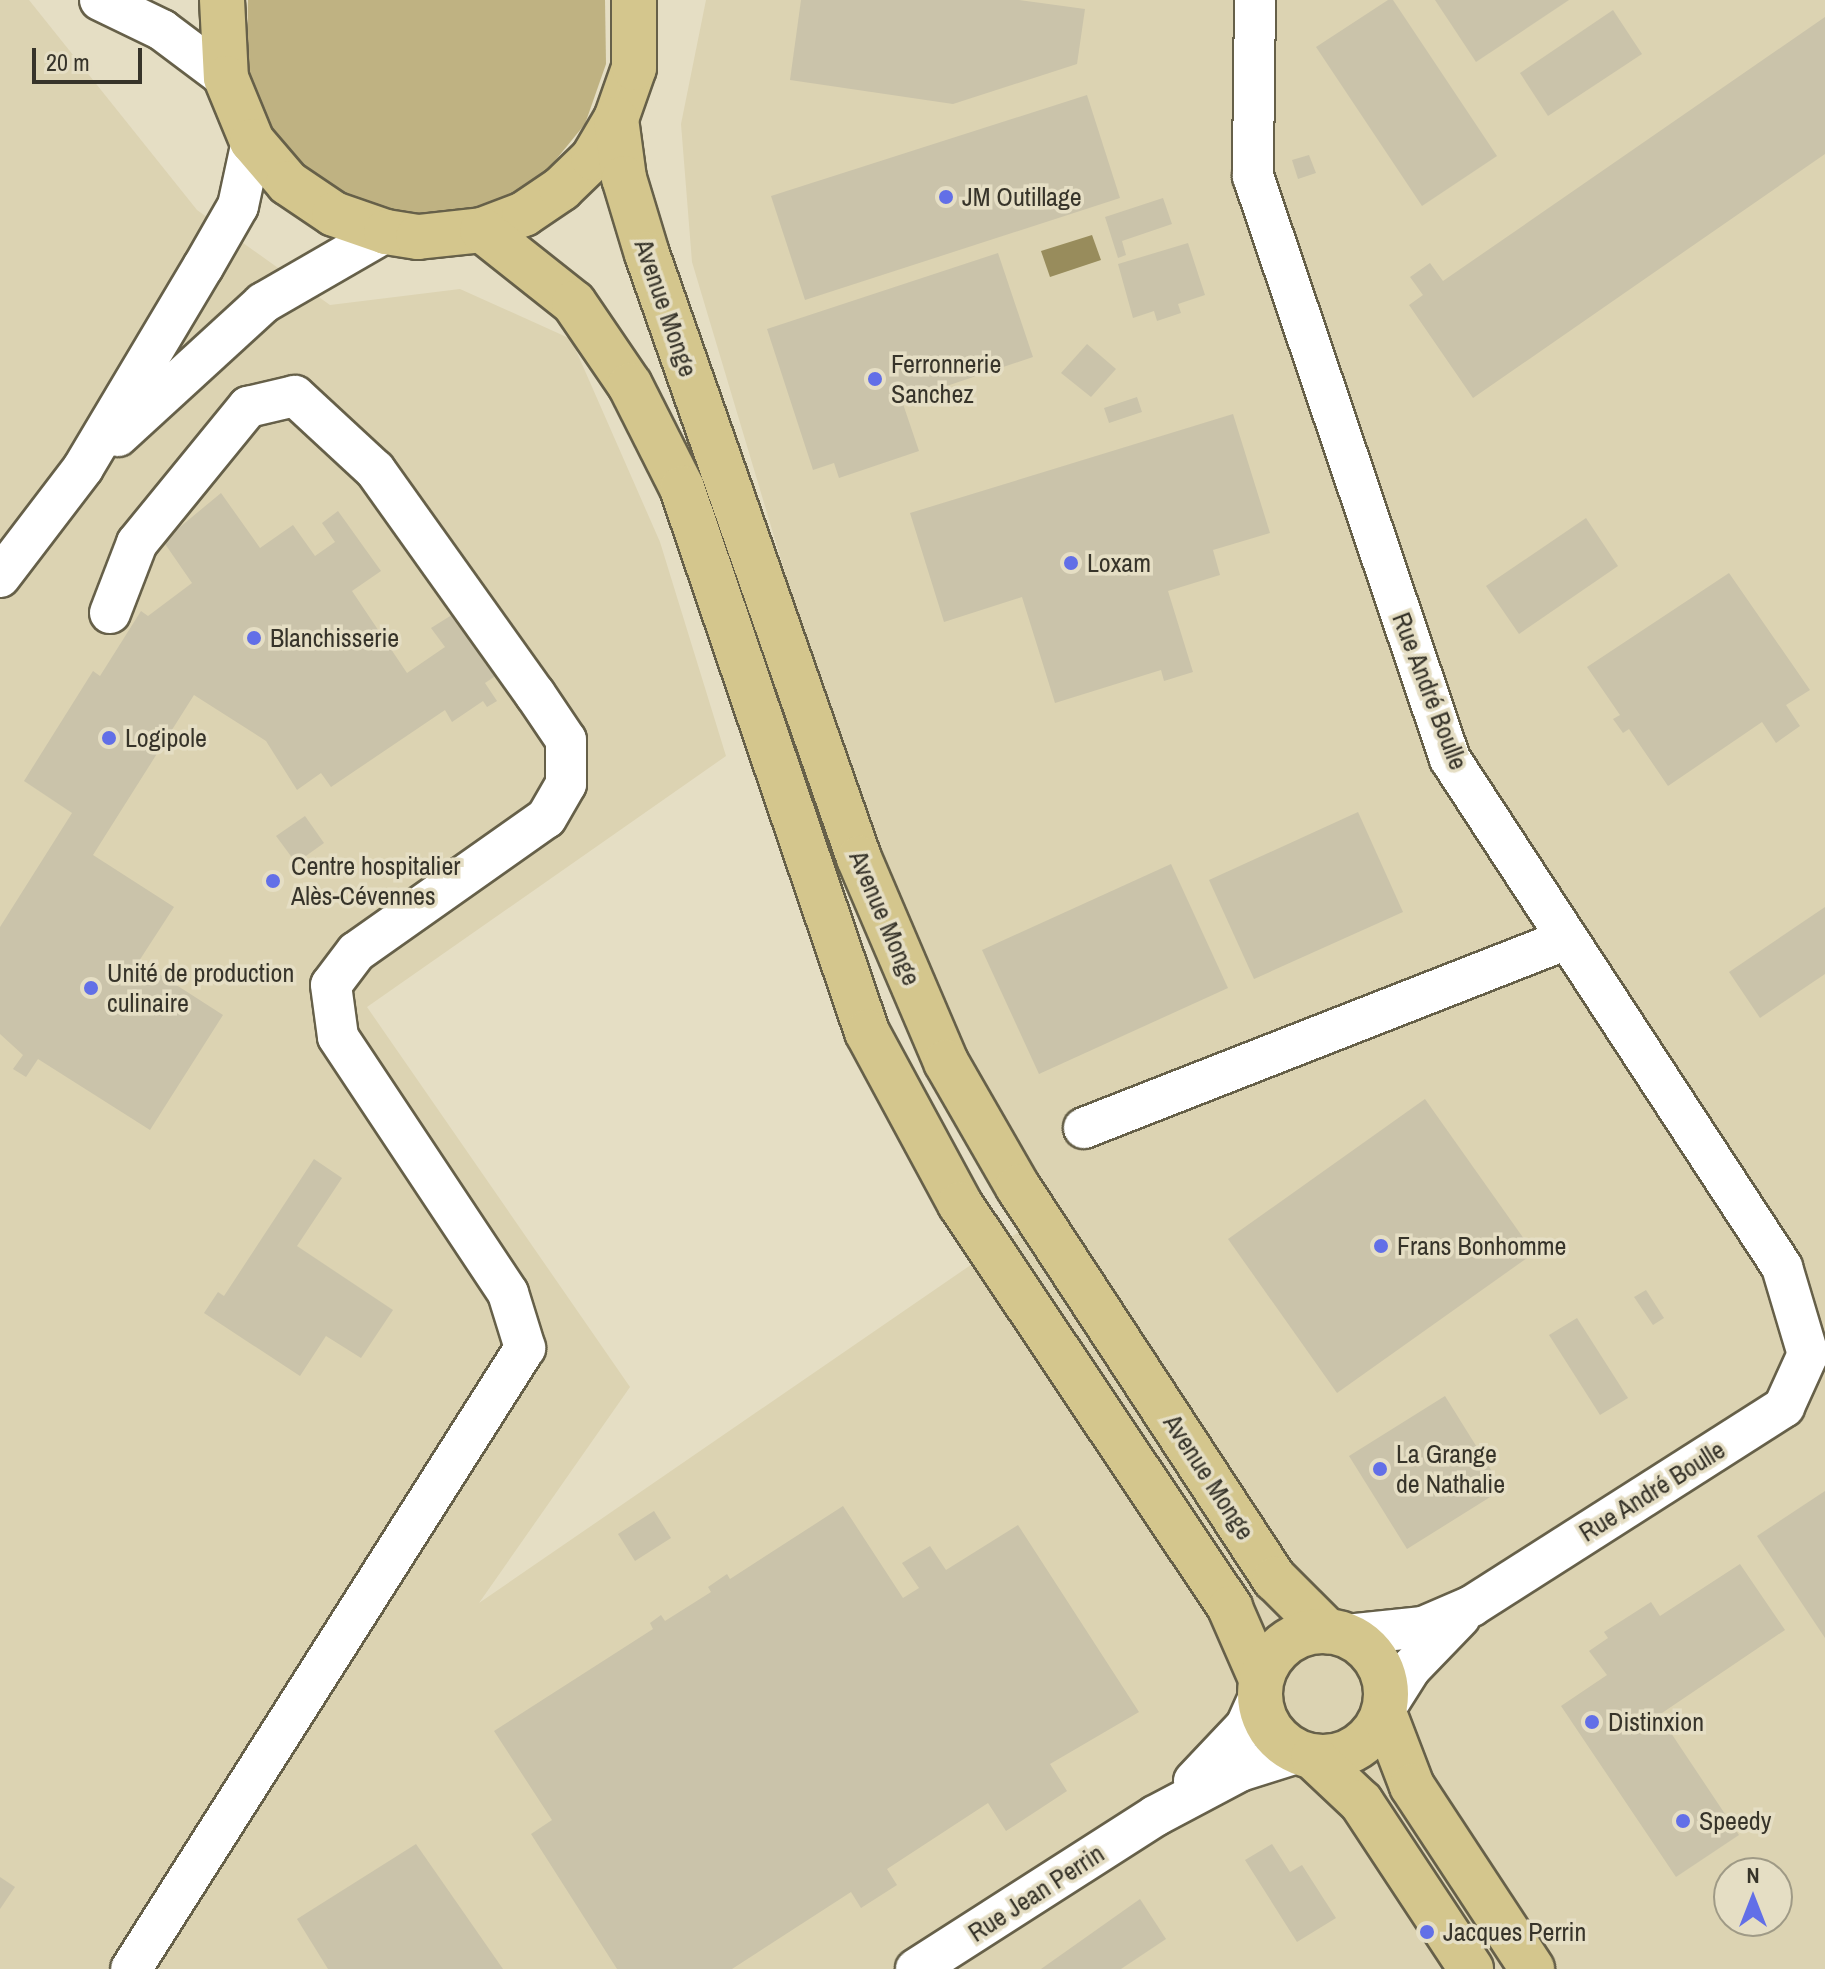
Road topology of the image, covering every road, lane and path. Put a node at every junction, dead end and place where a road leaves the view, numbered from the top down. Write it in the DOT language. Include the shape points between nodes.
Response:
graph roads {
  1 [pos="100,0"];
  2 [pos="222,0"];
  3 [pos="634,0"];
  4 [pos="1255,0"];
  5 [pos="226,78"];
  6 [pos="616,119"];
  7 [pos="252,141"];
  8 [pos="482,230"];
  9 [pos="386,232"];
  10 [pos="83,468"];
  11 [pos="0,577"];
  12 [pos="110,613"];
  13 [pos="1567,939"];
  14 [pos="1084,1128"];
  15 [pos="1817,1360"];
  16 [pos="1472,1606"];
  17 [pos="1337,1633"];
  18 [pos="1260,1688"];
  19 [pos="1385,1710"];
  20 [pos="1305,1755"];
  21 [pos="1155,1816"];
  22 [pos="131,1969"];
  23 [pos="916,1969"];
  24 [pos="1471,1969"];
  25 [pos="1532,1969"];
  1 -- 5 [label="street" via="162,30"];
  2 -- 5 [label="main road"];
  3 -- 6 [label="main road" via="634,68"];
  4 -- 13 [label="street, Rue André Boulle" via="1253,176 1450,759"];
  5 -- 7 [label="main road"];
  6 -- 8 [label="main road" via="593,158 561,189 524,214"];
  6 -- 17 [label="main road, Avenue Monge" via="624,178 647,254 859,858 946,1062 1018,1187 1275,1579"];
  7 -- 9 [label="main road" via="288,183 322,206"];
  7 -- 10 [label="street" via="238,206"];
  8 -- 9 [label="main road" via="450,236"];
  8 -- 18 [label="main road, Avenue Monge" via="574,303 630,385 682,488 867,1032 960,1204 1230,1608"];
  9 -- 10 [label="street" via="263,303"];
  10 -- 11 [label="street"];
  12 -- 22 [label="street" via="137,543 248,407 295,396 375,470 566,740 566,784 546,818 356,952 331,985 338,1037 508,1293 525,1348"];
  13 -- 14 [label="street"];
  13 -- 15 [label="street, Rue André Boulle" via="1782,1267"];
  15 -- 16 [label="street, Rue André Boulle" via="1784,1407"];
  16 -- 17 [label="street, Rue André Boulle" via="1423,1627"];
  16 -- 19 [label="street, Rue André Boulle" via="1410,1669"];
  17 -- 18 [label="main road" via="1285,1643"];
  17 -- 19 [label="main road" via="1365,1646 1379,1663"];
  18 -- 20 [label="main road" via="1270,1731"];
  18 -- 21 [label="street, Rue Jean Perrin" via="1246,1726 1224,1754"];
  19 -- 20 [label="main road" via="1377,1729 1349,1753"];
  19 -- 25 [label="main road" via="1412,1786"];
  20 -- 21 [label="street, Rue Jean Perrin" via="1240,1771"];
  20 -- 24 [label="main road" via="1361,1802"];
  21 -- 23 [label="street, Rue Jean Perrin"];
}
